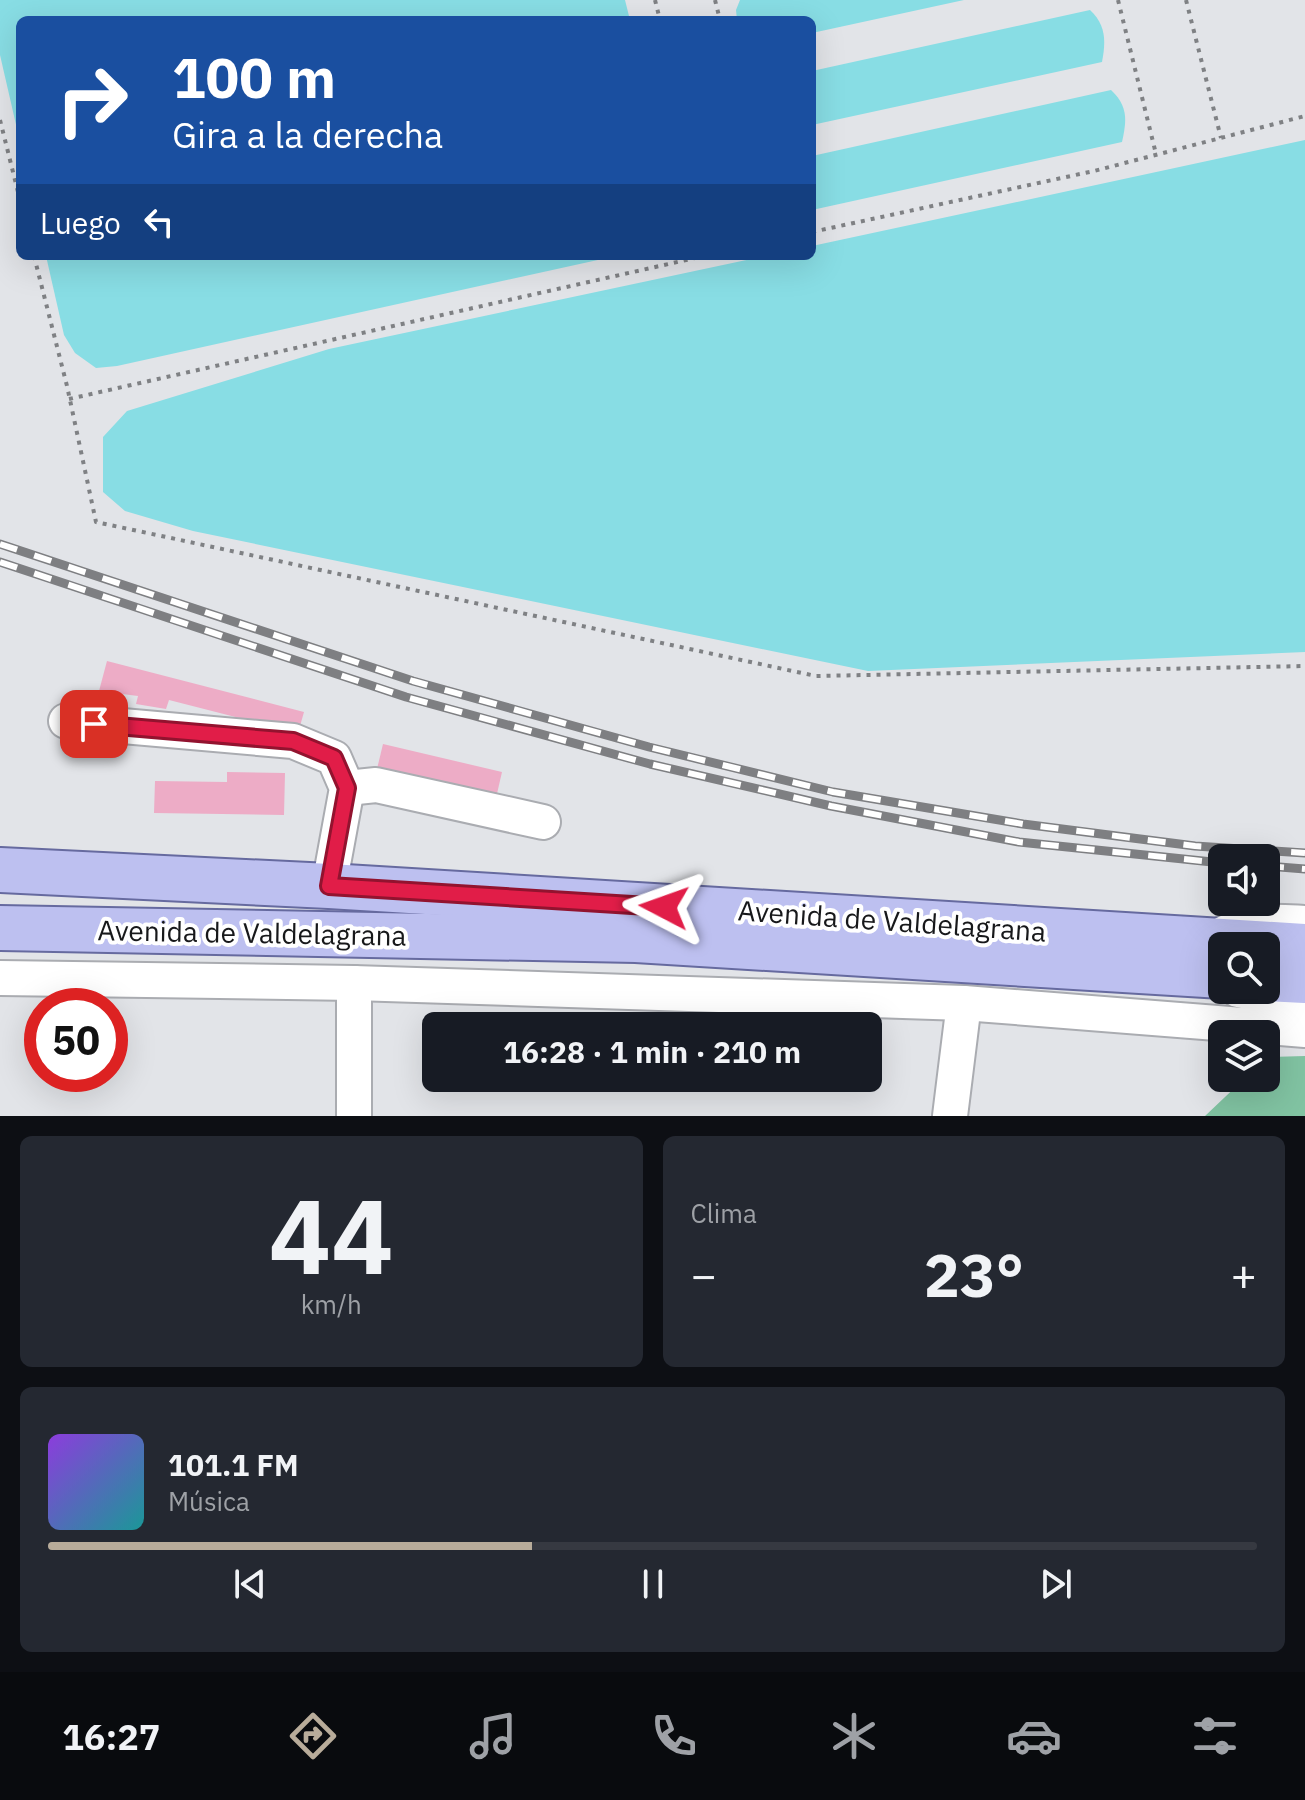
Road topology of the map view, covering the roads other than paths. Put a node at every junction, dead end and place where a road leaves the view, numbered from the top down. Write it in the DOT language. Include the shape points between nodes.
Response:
graph roads {
  1 [pos="66,721"];
  2 [pos="347,788"];
  3 [pos="543,822"];
  4 [pos="0,870"];
  5 [pos="329,886"];
  6 [pos="1305,923"];
  7 [pos="0,928"];
  8 [pos="1230,932"];
  9 [pos="1305,946"];
  10 [pos="1280,954"];
  11 [pos="1208,972"];
  12 [pos="1208,972"];
  13 [pos="0,978"];
  14 [pos="1280,980"];
  15 [pos="1305,981"];
  16 [pos="354,983"];
  17 [pos="1280,997"];
  18 [pos="1305,999"];
  19 [pos="964,1003"];
  20 [pos="1305,1030"];
  21 [pos="354,1116"];
  22 [pos="950,1116"];
  1 -- 2 [label="street" via="293,741 334,758"];
  2 -- 3 [label="street" via="376,785"];
  2 -- 5 [label="street"];
  4 -- 5 [label="main road, Avenida de Valdelagrana"];
  5 -- 11 [label="main road, Avenida de Valdelagrana"];
  6 -- 8 [label="street" via="1254,921"];
  7 -- 12 [label="main road, Avenida de Valdelagrana" via="636,940"];
  9 -- 10 [label="main road, Avenida de Valdelagrana"];
  13 -- 16 [label="street"];
  14 -- 15 [label="main road"];
  16 -- 19 [label="street"];
  16 -- 21 [label="street"];
  17 -- 18 [label="street"];
  19 -- 20 [label="street"];
  19 -- 22 [label="street"];
}
